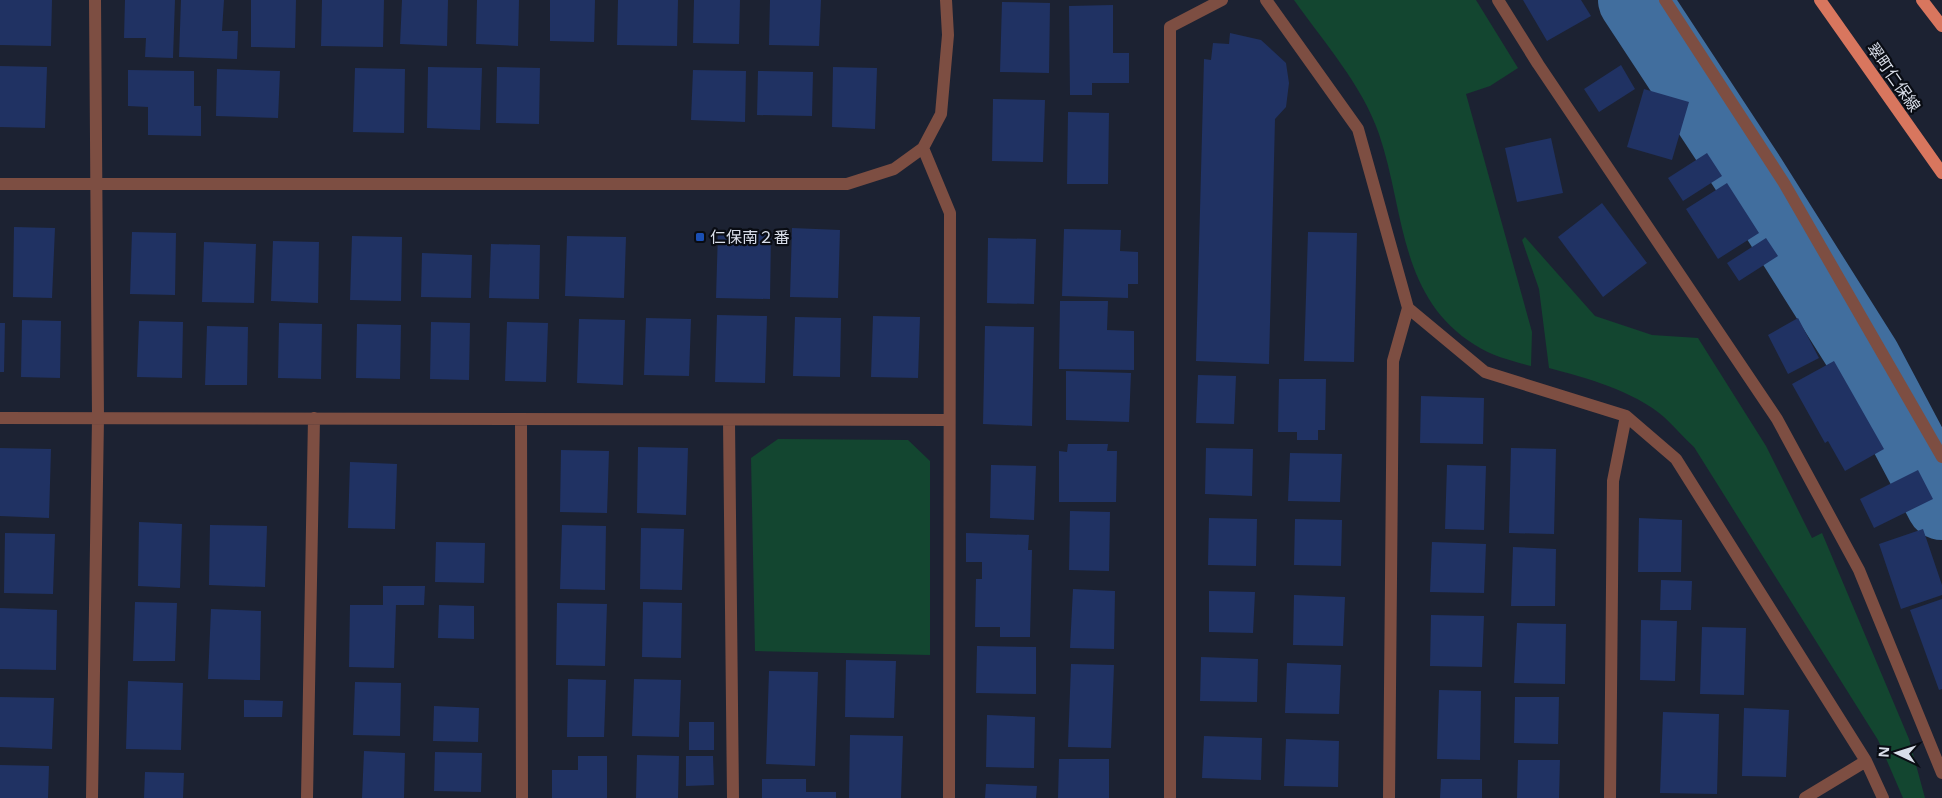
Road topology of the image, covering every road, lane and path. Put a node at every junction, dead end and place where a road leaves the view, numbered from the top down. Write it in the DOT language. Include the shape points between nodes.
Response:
graph roads {
  1 [pos="95,0"];
  2 [pos="946,0"];
  3 [pos="1222,0"];
  4 [pos="1266,0"];
  5 [pos="1498,0"];
  6 [pos="1665,0"];
  7 [pos="1820,0"];
  8 [pos="1922,0"];
  9 [pos="1942,26"];
  10 [pos="923,148"];
  11 [pos="1942,174"];
  12 [pos="0,184"];
  13 [pos="96,185"];
  14 [pos="1408,308"];
  15 [pos="1626,416"];
  16 [pos="0,418"];
  17 [pos="98,418"];
  18 [pos="314,418"];
  19 [pos="521,420"];
  20 [pos="949,420"];
  21 [pos="728,421"];
  22 [pos="1942,458"];
  23 [pos="1866,761"];
  24 [pos="1942,774"];
  25 [pos="92,798"];
  26 [pos="306,798"];
  27 [pos="522,798"];
  28 [pos="733,798"];
  29 [pos="949,798"];
  30 [pos="1170,798"];
  31 [pos="1389,798"];
  32 [pos="1610,798"];
  33 [pos="1805,798"];
  34 [pos="1883,798"];
  1 -- 13 [label="street"];
  2 -- 10 [label="street" via="948,34 941,114"];
  3 -- 30 [label="street" via="1170,27"];
  4 -- 14 [label="street" via="1358,129"];
  5 -- 24 [label="street" via="1777,419 1859,570"];
  6 -- 22 [label="street" via="1784,183"];
  7 -- 11 [label="main road, 翠町仁保線"];
  8 -- 9 [label="main road"];
  10 -- 13 [label="street" via="894,169 847,184"];
  10 -- 20 [label="street" via="950,213"];
  12 -- 13 [label="street"];
  13 -- 17 [label="street"];
  14 -- 15 [label="street" via="1485,372"];
  14 -- 31 [label="street" via="1393,361"];
  15 -- 23 [label="street" via="1676,459"];
  15 -- 32 [label="street" via="1613,481"];
  16 -- 17 [label="street"];
  17 -- 18 [label="street"];
  17 -- 25 [label="street"];
  18 -- 19 [label="street"];
  18 -- 26 [label="street"];
  19 -- 21 [label="street"];
  19 -- 27 [label="street"];
  20 -- 21 [label="street"];
  20 -- 29 [label="street"];
  21 -- 28 [label="street"];
  23 -- 33 [label="street"];
  23 -- 34 [label="street"];
}
